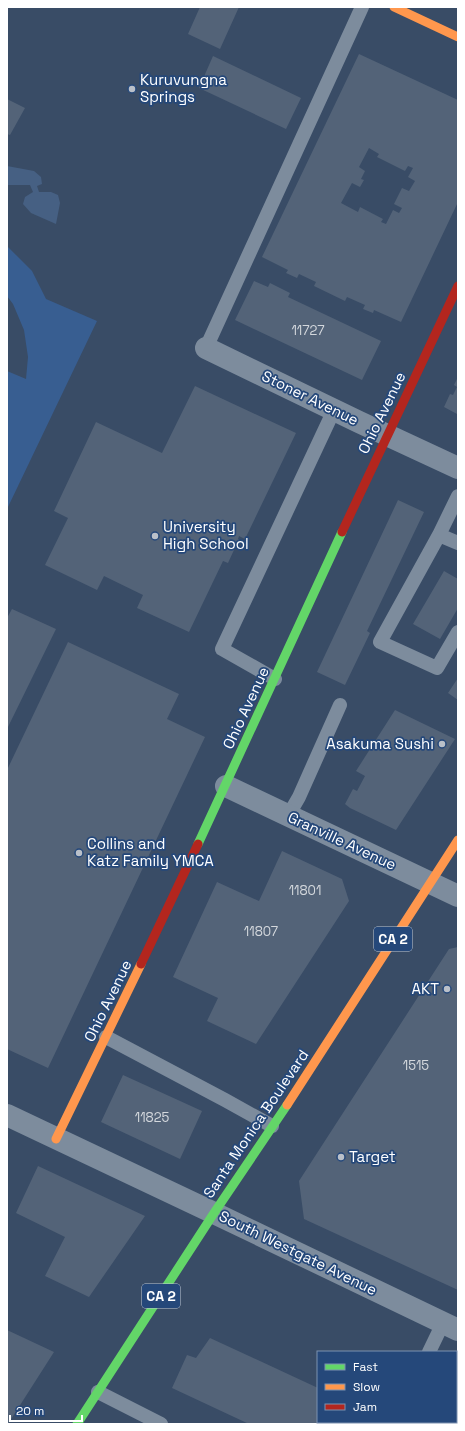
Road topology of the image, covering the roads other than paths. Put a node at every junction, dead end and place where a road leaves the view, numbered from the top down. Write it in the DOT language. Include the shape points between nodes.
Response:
graph roads {
  1 [pos="362,7"];
  2 [pos="394,7"];
  3 [pos="458,37"];
  4 [pos="458,286"];
  5 [pos="206,348"];
  6 [pos="334,410"];
  7 [pos="388,435"];
  8 [pos="458,468"];
  9 [pos="458,496"];
  10 [pos="439,535"];
  11 [pos="458,543"];
  12 [pos="458,632"];
  13 [pos="275,678"];
  14 [pos="340,705"];
  15 [pos="226,786"];
  16 [pos="288,816"];
  17 [pos="458,840"];
  18 [pos="430,883"];
  19 [pos="458,896"];
  20 [pos="106,1037"];
  21 [pos="7,1115"];
  22 [pos="272,1126"];
  23 [pos="56,1139"];
  24 [pos="214,1213"];
  25 [pos="451,1326"];
  26 [pos="430,1351"];
  27 [pos="98,1392"];
  28 [pos="77,1424"];
  29 [pos="161,1424"];
  1 -- 5 [label="lane"];
  2 -- 3 [label="street"];
  4 -- 7 [label="street, Ohio Avenue"];
  5 -- 6 [label="street, Stoner Avenue"];
  6 -- 7 [label="street, Stoner Avenue"];
  6 -- 13 [label="lane" via="222,649"];
  7 -- 8 [label="street, Stoner Avenue"];
  7 -- 13 [label="street, Ohio Avenue"];
  9 -- 10 [label="lane"];
  10 -- 11 [label="lane"];
  10 -- 12 [label="lane" via="380,642 437,668"];
  13 -- 15 [label="street, Ohio Avenue"];
  14 -- 16 [label="lane"];
  15 -- 16 [label="street, Granville Avenue"];
  15 -- 20 [label="street, Ohio Avenue"];
  16 -- 18 [label="street, Granville Avenue"];
  17 -- 18 [label="street, Santa Monica Boulevard / CA 2"];
  18 -- 19 [label="street, Granville Avenue"];
  18 -- 22 [label="street, Santa Monica Boulevard / CA 2"];
  20 -- 22 [label="lane"];
  20 -- 23 [label="street, Ohio Avenue"];
  21 -- 23 [label="street, South Westgate Avenue"];
  22 -- 24 [label="street, Santa Monica Boulevard / CA 2"];
  23 -- 24 [label="street, South Westgate Avenue"];
  24 -- 25 [label="street, South Westgate Avenue"];
  24 -- 27 [label="street, Santa Monica Boulevard / CA 2"];
  25 -- 26 [label="lane"];
  27 -- 28 [label="street, Santa Monica Boulevard / CA 2"];
  27 -- 29 [label="lane"];
}
